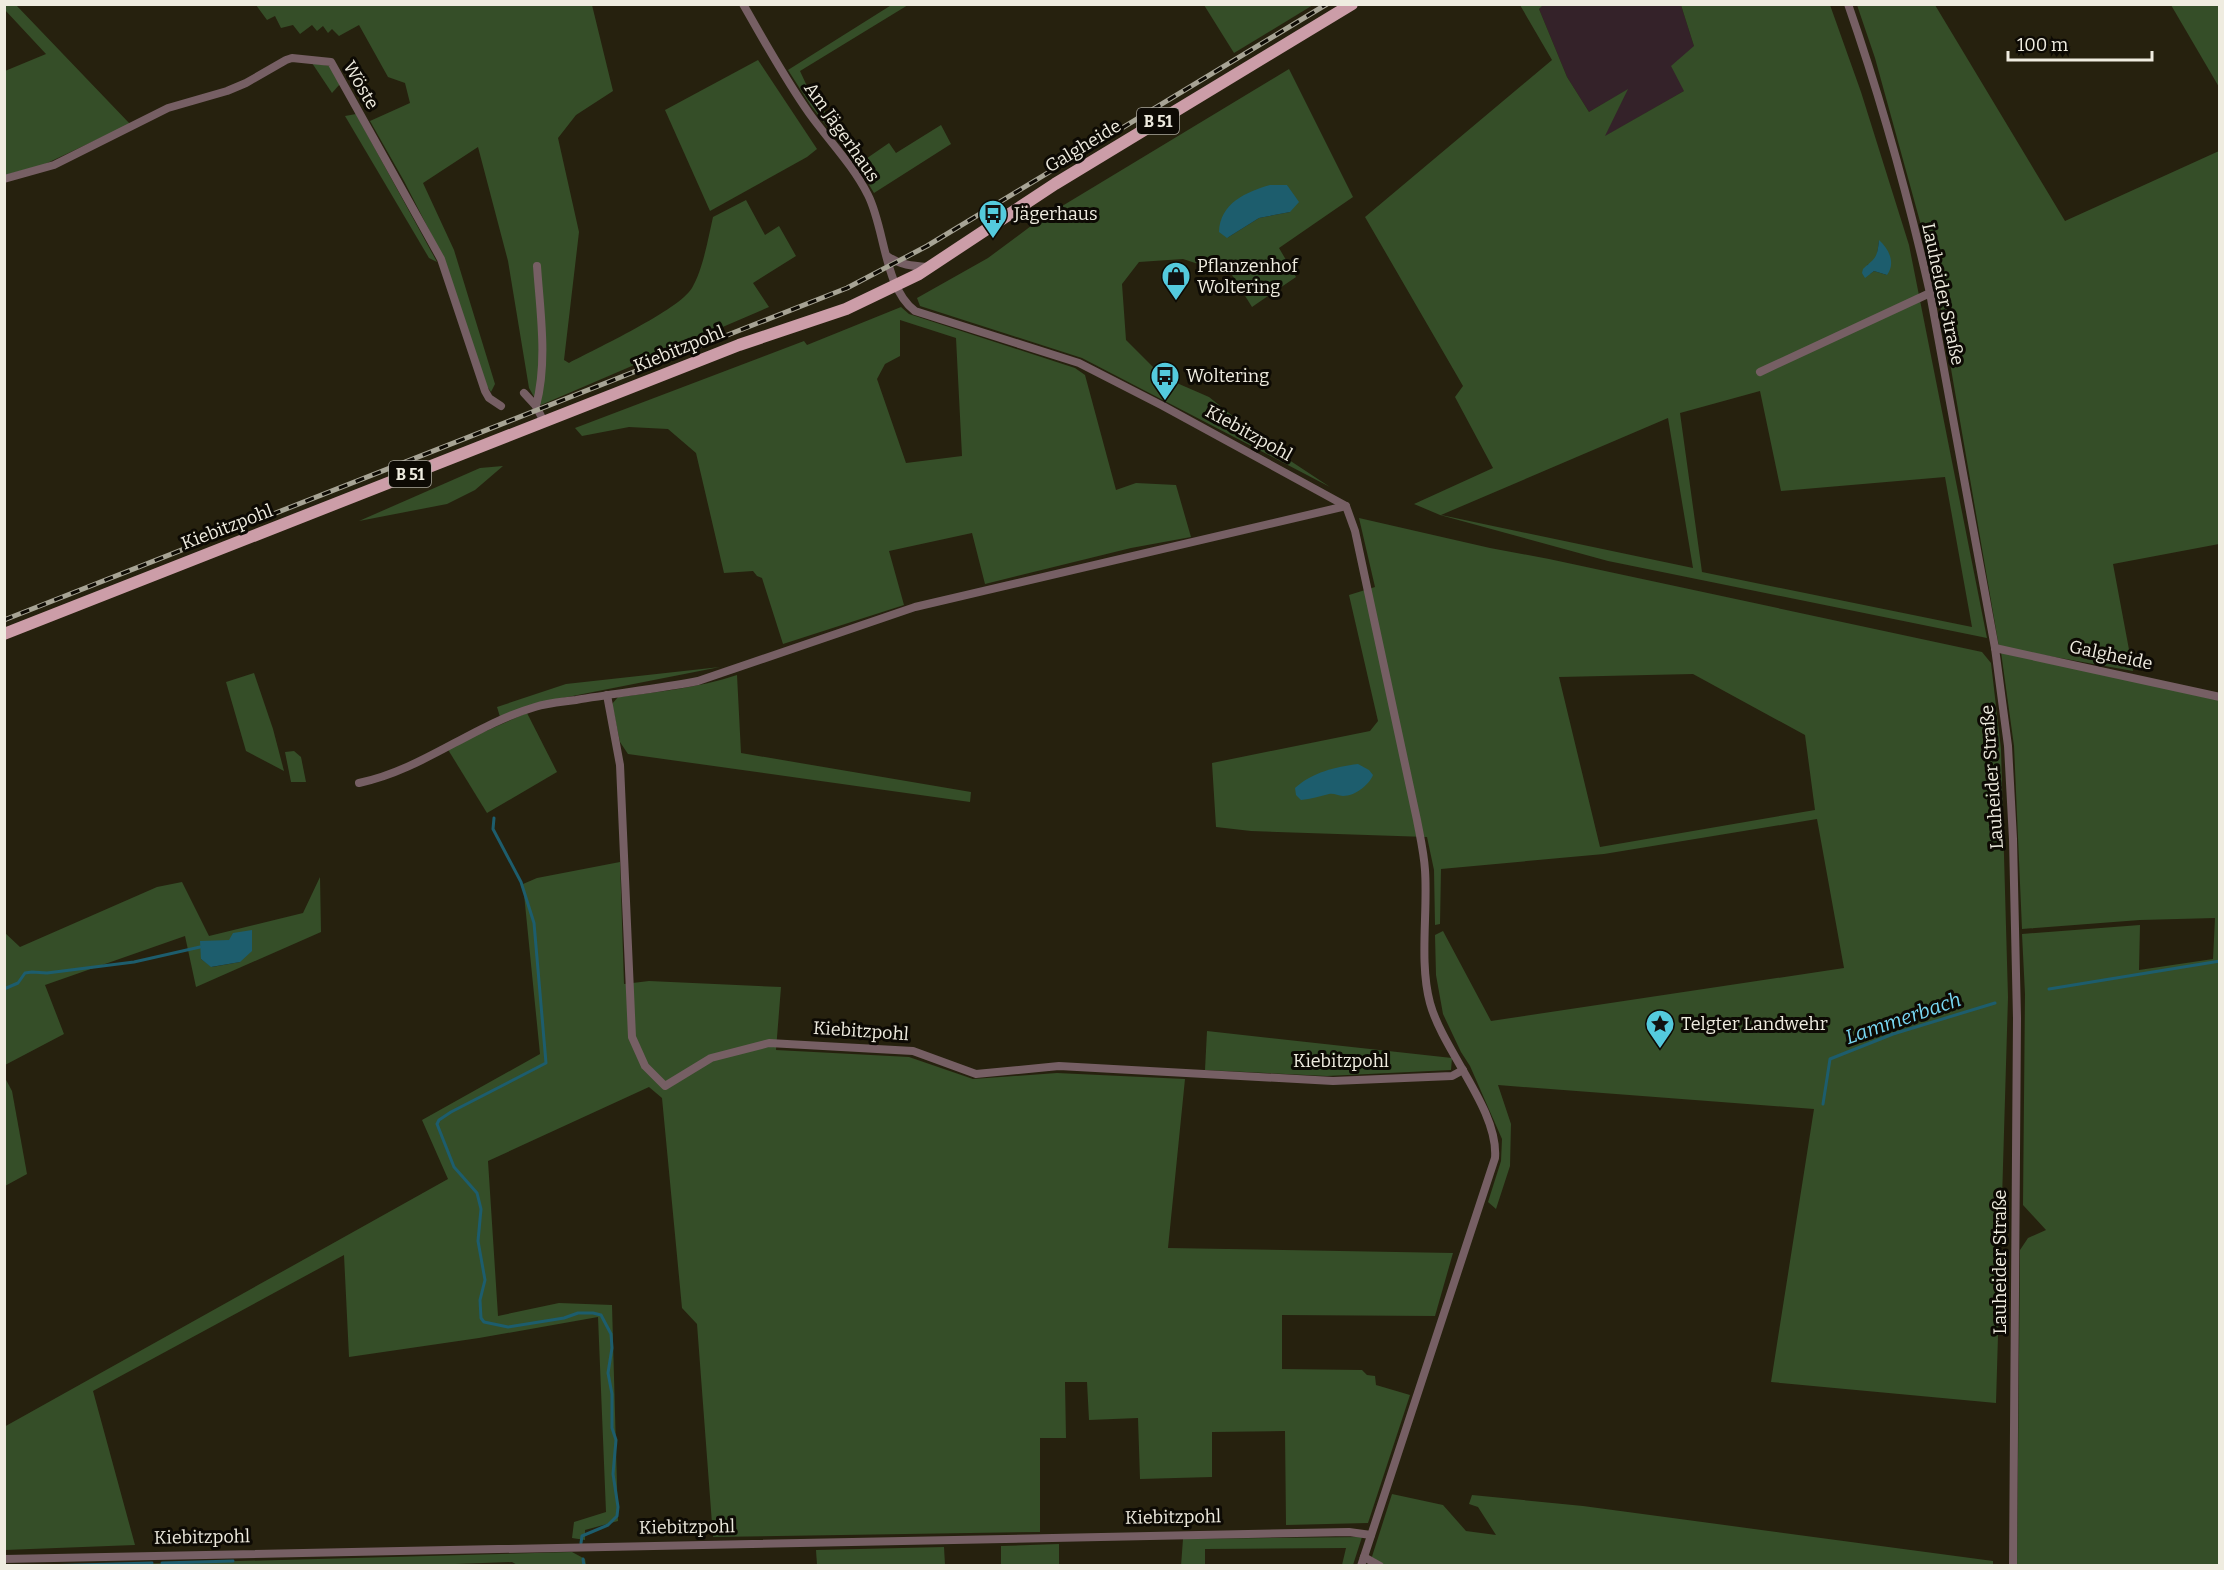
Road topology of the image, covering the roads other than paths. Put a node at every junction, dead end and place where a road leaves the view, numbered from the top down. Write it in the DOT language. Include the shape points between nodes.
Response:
graph roads {
  1 [pos="743,4"];
  2 [pos="1352,4"];
  3 [pos="1848,4"];
  4 [pos="4,179"];
  5 [pos="887,256"];
  6 [pos="537,266"];
  7 [pos="930,267"];
  8 [pos="897,286"];
  9 [pos="1930,293"];
  10 [pos="1760,372"];
  11 [pos="524,393"];
  12 [pos="501,406"];
  13 [pos="536,406"];
  14 [pos="544,422"];
  15 [pos="1346,506"];
  16 [pos="4,634"];
  17 [pos="1995,648"];
  18 [pos="607,695"];
  19 [pos="2220,697"];
  20 [pos="359,783"];
  21 [pos="1462,1070"];
  22 [pos="1371,1535"];
  23 [pos="1364,1557"];
  24 [pos="4,1559"];
  25 [pos="1361,1566"];
  26 [pos="1380,1566"];
  27 [pos="2013,1566"];
  1 -- 5 [label="street, Am Jägerhaus" via="803,104 868,195"];
  2 -- 7 [label="main road, Galgheide / B 51" via="1055,184"];
  3 -- 9 [label="street, Lauheider Straße" via="1919,242"];
  4 -- 12 [label="street, Wöste" via="54,165 174,106 246,83 286,60 331,62 441,259 485,391"];
  5 -- 7 [label="street" via="908,266"];
  5 -- 8 [label="street, Am Jägerhaus"];
  6 -- 13 [label="street" via="542,385"];
  7 -- 8 [label="main road, Galgheide / B 51"];
  8 -- 14 [label="main road, Kiebitzpohl / B 51" via="846,309 739,345"];
  8 -- 15 [label="street, Kiebitzpohl" via="906,304 915,311 1079,363"];
  9 -- 10 [label="street"];
  9 -- 17 [label="street, Lauheider Straße"];
  11 -- 13 [label="street"];
  13 -- 14 [label="street"];
  14 -- 16 [label="main road, Kiebitzpohl / B 51"];
  15 -- 18 [label="street" via="915,607 720,674 664,688"];
  15 -- 21 [label="street" via="1355,531 1417,820 1425,868 1430,1003"];
  17 -- 19 [label="street, Galgheide"];
  17 -- 27 [label="street, Lauheider Straße" via="2008,746 2016,932"];
  18 -- 20 [label="street" via="535,706 470,734 403,770"];
  18 -- 21 [label="street, Kiebitzpohl" via="620,765 632,1037 645,1066 665,1086 711,1058 769,1043 913,1051 976,1074 1059,1065 1333,1081 1452,1076"];
  21 -- 22 [label="street" via="1490,1121 1495,1158"];
  22 -- 23 [label="street"];
  22 -- 24 [label="street, Kiebitzpohl" via="1337,1532"];
  23 -- 25 [label="street"];
  23 -- 26 [label="street"];
}
